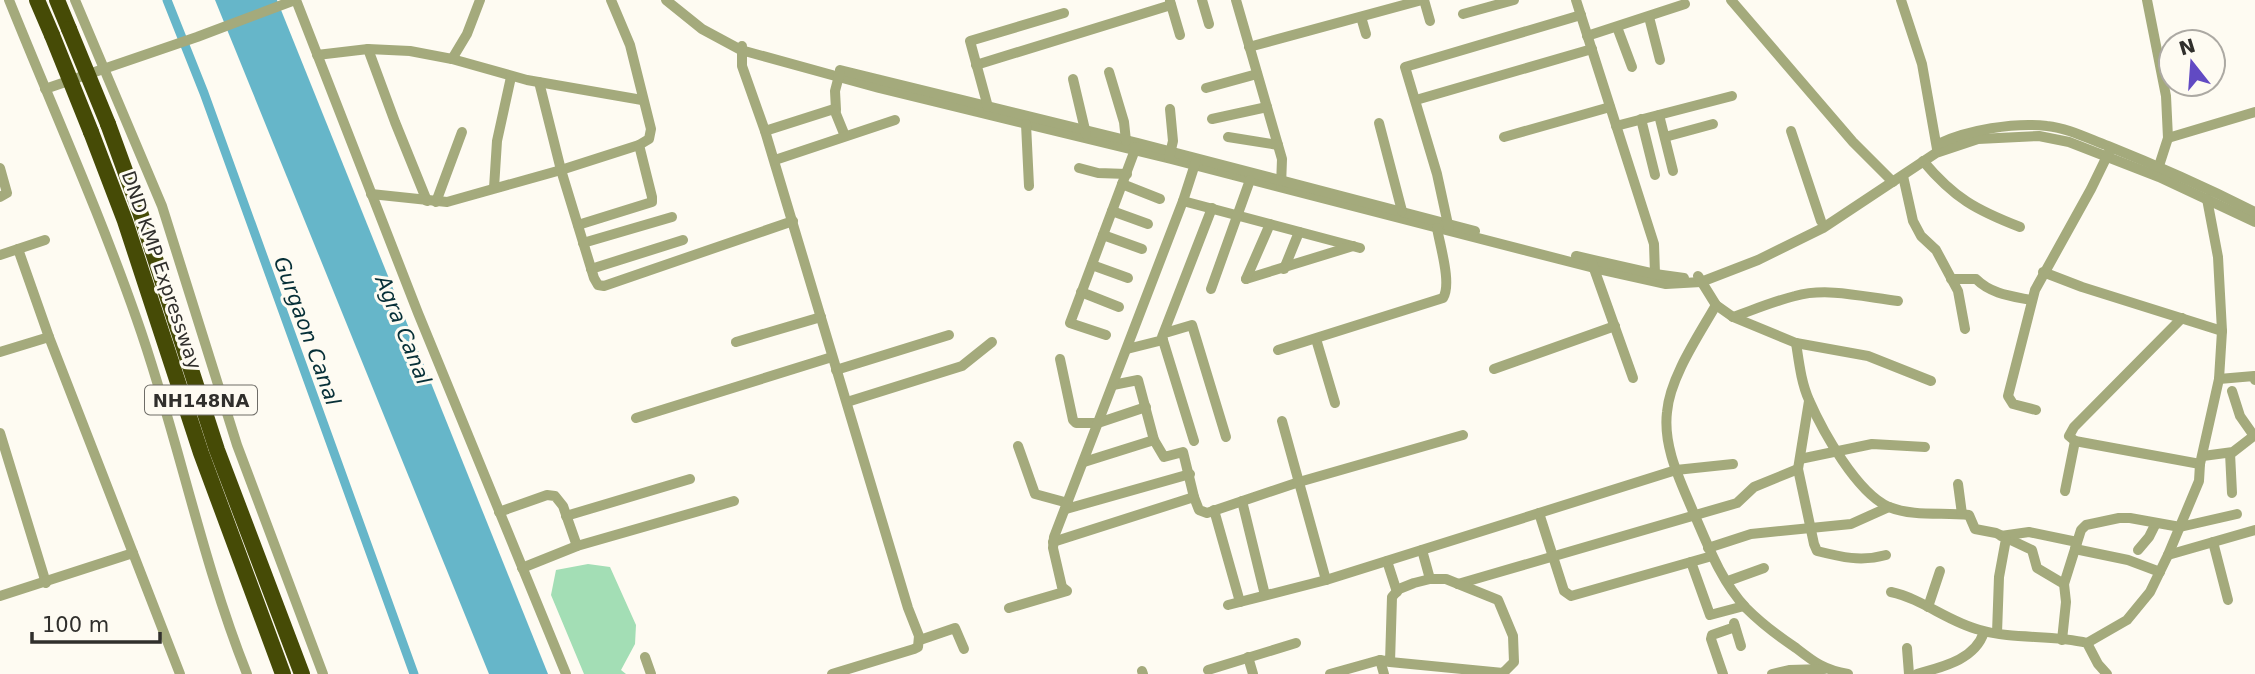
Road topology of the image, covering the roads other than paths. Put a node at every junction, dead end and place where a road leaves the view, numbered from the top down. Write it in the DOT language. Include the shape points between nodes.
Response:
graph roads {
  1 [pos="9,0"];
  2 [pos="37,0"];
  3 [pos="57,0"];
  4 [pos="75,0"];
  5 [pos="480,0"];
  6 [pos="611,0"];
  7 [pos="666,0"];
  8 [pos="675,0"];
  9 [pos="1202,0"];
  10 [pos="1236,0"];
  11 [pos="1423,0"];
  12 [pos="1514,0"];
  13 [pos="1576,0"];
  14 [pos="1731,0"];
  15 [pos="1901,0"];
  16 [pos="2147,0"];
  17 [pos="292,1"];
  18 [pos="1170,3"];
  19 [pos="1685,4"];
  20 [pos="1064,13"];
  21 [pos="1463,14"];
  22 [pos="1581,15"];
  23 [pos="1361,16"];
  24 [pos="1648,17"];
  25 [pos="1430,22"];
  26 [pos="1209,24"];
  27 [pos="1617,27"];
  28 [pos="1366,34"];
  29 [pos="1180,35"];
  30 [pos="1587,36"];
  31 [pos="742,47"];
  32 [pos="1250,47"];
  33 [pos="368,49"];
  34 [pos="1592,49"];
  35 [pos="317,55"];
  36 [pos="452,59"];
  37 [pos="1660,60"];
  38 [pos="976,65"];
  39 [pos="1632,67"];
  40 [pos="105,69"];
  41 [pos="1109,72"];
  42 [pos="840,74"];
  43 [pos="1257,74"];
  44 [pos="511,77"];
  45 [pos="1073,79"];
  46 [pos="539,82"];
  47 [pos="1206,88"];
  48 [pos="45,89"];
  49 [pos="1732,96"];
  50 [pos="642,100"];
  51 [pos="1416,100"];
  52 [pos="1267,107"];
  53 [pos="1610,107"];
  54 [pos="981,108"];
  55 [pos="1170,109"];
  56 [pos="836,110"];
  57 [pos="2255,112"];
  58 [pos="1659,115"];
  59 [pos="895,120"];
  60 [pos="1212,120"];
  61 [pos="1641,120"];
  62 [pos="1030,123"];
  63 [pos="1378,123"];
  64 [pos="1713,124"];
  65 [pos="1616,126"];
  66 [pos="765,131"];
  67 [pos="1791,131"];
  68 [pos="462,132"];
  69 [pos="1086,135"];
  70 [pos="845,136"];
  71 [pos="1228,137"];
  72 [pos="1665,137"];
  73 [pos="1504,138"];
  74 [pos="2168,138"];
  75 [pos="639,145"];
  76 [pos="1133,145"];
  77 [pos="1278,145"];
  78 [pos="1937,148"];
  79 [pos="2109,151"];
  80 [pos="1170,155"];
  81 [pos="775,160"];
  82 [pos="1195,162"];
  83 [pos="1923,162"];
  84 [pos="1079,168"];
  85 [pos="0,169"];
  86 [pos="561,170"];
  87 [pos="1673,170"];
  88 [pos="2158,172"];
  89 [pos="1655,175"];
  90 [pos="1895,178"];
  91 [pos="1125,179"];
  92 [pos="1250,180"];
  93 [pos="1282,184"];
  94 [pos="1029,186"];
  95 [pos="494,188"];
  96 [pos="371,194"];
  97 [pos="0,197"];
  98 [pos="1160,199"];
  99 [pos="2207,199"];
  100 [pos="1183,201"];
  101 [pos="432,202"];
  102 [pos="1212,208"];
  103 [pos="1112,211"];
  104 [pos="1398,212"];
  105 [pos="2255,212"];
  106 [pos="1237,215"];
  107 [pos="672,217"];
  108 [pos="793,221"];
  109 [pos="1821,221"];
  110 [pos="2255,222"];
  111 [pos="1148,223"];
  112 [pos="1270,224"];
  113 [pos="578,225"];
  114 [pos="2020,227"];
  115 [pos="1445,228"];
  116 [pos="1300,232"];
  117 [pos="1103,235"];
  118 [pos="45,240"];
  119 [pos="683,240"];
  120 [pos="583,243"];
  121 [pos="18,249"];
  122 [pos="1142,249"];
  123 [pos="0,255"];
  124 [pos="1593,264"];
  125 [pos="1092,265"];
  126 [pos="591,269"];
  127 [pos="1284,269"];
  128 [pos="2043,272"];
  129 [pos="1655,274"];
  130 [pos="1128,278"];
  131 [pos="1699,279"];
  132 [pos="1951,279"];
  133 [pos="1211,289"];
  134 [pos="1082,292"];
  135 [pos="2031,300"];
  136 [pos="1898,301"];
  137 [pos="1716,305"];
  138 [pos="1119,307"];
  139 [pos="821,317"];
  140 [pos="1733,317"];
  141 [pos="2182,318"];
  142 [pos="1615,326"];
  143 [pos="1965,328"];
  144 [pos="2222,331"];
  145 [pos="949,335"];
  146 [pos="1106,335"];
  147 [pos="1164,336"];
  148 [pos="49,337"];
  149 [pos="1317,338"];
  150 [pos="736,342"];
  151 [pos="992,342"];
  152 [pos="1796,342"];
  153 [pos="1127,349"];
  154 [pos="1278,350"];
  155 [pos="0,352"];
  156 [pos="832,357"];
  157 [pos="1060,359"];
  158 [pos="1494,369"];
  159 [pos="836,370"];
  160 [pos="1633,378"];
  161 [pos="2219,379"];
  162 [pos="2255,380"];
  163 [pos="1931,382"];
  164 [pos="1113,385"];
  165 [pos="2232,391"];
  166 [pos="1809,401"];
  167 [pos="847,402"];
  168 [pos="1335,403"];
  169 [pos="1146,407"];
  170 [pos="2036,410"];
  171 [pos="636,418"];
  172 [pos="1282,421"];
  173 [pos="1098,423"];
  174 [pos="0,433"];
  175 [pos="1463,435"];
  176 [pos="2254,436"];
  177 [pos="1226,437"];
  178 [pos="1154,440"];
  179 [pos="1194,441"];
  180 [pos="2075,442"];
  181 [pos="1018,446"];
  182 [pos="1925,447"];
  183 [pos="1837,452"];
  184 [pos="2230,453"];
  185 [pos="2201,460"];
  186 [pos="1084,462"];
  187 [pos="1733,464"];
  188 [pos="1799,464"];
  189 [pos="1675,470"];
  190 [pos="1190,474"];
  191 [pos="690,479"];
  192 [pos="1299,482"];
  193 [pos="1958,484"];
  194 [pos="2065,491"];
  195 [pos="2232,493"];
  196 [pos="1194,497"];
  197 [pos="734,501"];
  198 [pos="1242,501"];
  199 [pos="1067,506"];
  200 [pos="1889,507"];
  201 [pos="1214,510"];
  202 [pos="499,512"];
  203 [pos="1539,513"];
  204 [pos="1962,514"];
  205 [pos="2237,514"];
  206 [pos="566,516"];
  207 [pos="1696,516"];
  208 [pos="2156,523"];
  209 [pos="2180,527"];
  210 [pos="1811,529"];
  211 [pos="2255,530"];
  212 [pos="2004,538"];
  213 [pos="1053,542"];
  214 [pos="2213,542"];
  215 [pos="2076,546"];
  216 [pos="577,547"];
  217 [pos="1422,550"];
  218 [pos="2138,550"];
  219 [pos="133,552"];
  220 [pos="1710,552"];
  221 [pos="1552,555"];
  222 [pos="1886,555"];
  223 [pos="2168,555"];
  224 [pos="1387,561"];
  225 [pos="1691,562"];
  226 [pos="522,568"];
  227 [pos="1764,568"];
  228 [pos="1940,570"];
  229 [pos="2160,572"];
  230 [pos="1430,579"];
  231 [pos="1326,580"];
  232 [pos="1728,581"];
  233 [pos="46,583"];
  234 [pos="1458,584"];
  235 [pos="2064,584"];
  236 [pos="1396,592"];
  237 [pos="1891,592"];
  238 [pos="1265,595"];
  239 [pos="0,596"];
  240 [pos="2228,600"];
  241 [pos="1240,602"];
  242 [pos="1228,605"];
  243 [pos="1744,606"];
  244 [pos="1928,607"];
  245 [pos="1009,608"];
  246 [pos="1730,611"];
  247 [pos="1735,627"];
  248 [pos="1984,632"];
  249 [pos="1997,633"];
  250 [pos="920,640"];
  251 [pos="2062,640"];
  252 [pos="1296,643"];
  253 [pos="2087,643"];
  254 [pos="1741,646"];
  255 [pos="1907,648"];
  256 [pos="964,649"];
  257 [pos="645,657"];
  258 [pos="1248,657"];
  259 [pos="1385,661"];
  260 [pos="1953,661"];
  261 [pos="1208,670"];
  262 [pos="1819,671"];
  263 [pos="180,674"];
  264 [pos="247,674"];
  265 [pos="283,674"];
  266 [pos="302,674"];
  267 [pos="323,674"];
  268 [pos="566,674"];
  269 [pos="651,674"];
  270 [pos="832,674"];
  271 [pos="1253,674"];
  272 [pos="1330,674"];
  273 [pos="1384,674"];
  274 [pos="1723,674"];
  275 [pos="1772,674"];
  276 [pos="1847,674"];
  277 [pos="1909,674"];
  278 [pos="1917,674"];
  279 [pos="1956,674"];
  280 [pos="2107,674"];
  1 -- 48 [label="street"];
  2 -- 265 [label="highway, DND KMP Expressway / NH148NA, bridge" via="125,221 201,453"];
  3 -- 266 [label="highway, DND KMP Expressway / NH148NA, bridge" via="141,212 218,450"];
  4 -- 40 [label="street"];
  5 -- 36 [label="street"];
  6 -- 50 [label="street" via="630,45"];
  7 -- 31 [label="street" via="702,29"];
  8 -- 31 [label="street"];
  9 -- 26 [label="street"];
  10 -- 32 [label="street"];
  11 -- 23 [label="street"];
  11 -- 25 [label="street"];
  12 -- 21 [label="street"];
  13 -- 22 [label="street"];
  14 -- 90 [label="street" via="1853,142"];
  15 -- 78 [label="street" via="1922,64"];
  16 -- 74 [label="street" via="2166,96"];
  17 -- 35 [label="street"];
  17 -- 40 [label="street"];
  18 -- 29 [label="street"];
  18 -- 38 [label="street"];
  19 -- 24 [label="street"];
  20 -- 38 [label="street" via="971,40"];
  22 -- 30 [label="street"];
  22 -- 51 [label="street" via="1405,67"];
  23 -- 28 [label="street"];
  23 -- 32 [label="street"];
  24 -- 27 [label="street"];
  24 -- 37 [label="street"];
  27 -- 30 [label="street"];
  27 -- 39 [label="street"];
  30 -- 34 [label="street"];
  31 -- 42 [label="street"];
  31 -- 66 [label="street" via="744,71"];
  32 -- 43 [label="street"];
  33 -- 35 [label="street"];
  33 -- 36 [label="street"];
  33 -- 101 [label="street"];
  34 -- 51 [label="street"];
  34 -- 53 [label="street"];
  35 -- 96 [label="street"];
  36 -- 44 [label="street"];
  38 -- 54 [label="street"];
  40 -- 48 [label="street"];
  40 -- 267 [label="street" via="162,206 237,445"];
  41 -- 76 [label="street"];
  42 -- 54 [label="street"];
  42 -- 56 [label="street"];
  43 -- 47 [label="street"];
  43 -- 52 [label="street"];
  44 -- 46 [label="street"];
  44 -- 95 [label="street" via="497,141"];
  45 -- 69 [label="street"];
  46 -- 50 [label="street"];
  46 -- 86 [label="street"];
  48 -- 264 [label="street" via="138,321"];
  49 -- 58 [label="street"];
  50 -- 75 [label="street" via="652,135"];
  51 -- 115 [label="street"];
  52 -- 60 [label="street"];
  52 -- 77 [label="street"];
  53 -- 65 [label="street"];
  53 -- 73 [label="street"];
  54 -- 62 [label="street"];
  55 -- 80 [label="street"];
  56 -- 66 [label="street"];
  56 -- 70 [label="street"];
  57 -- 74 [label="street"];
  58 -- 61 [label="street"];
  58 -- 72 [label="street"];
  59 -- 70 [label="street"];
  61 -- 65 [label="street"];
  61 -- 89 [label="street"];
  62 -- 69 [label="street"];
  62 -- 94 [label="street"];
  63 -- 104 [label="street"];
  64 -- 72 [label="street"];
  65 -- 129 [label="street" via="1654,244"];
  66 -- 81 [label="street"];
  67 -- 109 [label="street"];
  68 -- 101 [label="street"];
  69 -- 76 [label="street"];
  70 -- 81 [label="street"];
  71 -- 77 [label="street"];
  72 -- 87 [label="street"];
  74 -- 88 [label="street"];
  75 -- 86 [label="street"];
  75 -- 113 [label="street" via="652,201"];
  76 -- 80 [label="street"];
  76 -- 91 [label="street"];
  77 -- 93 [label="street"];
  78 -- 79 [label="street" via="2034,131"];
  78 -- 83 [label="street"];
  78 -- 90 [label="street"];
  79 -- 88 [label="street"];
  79 -- 128 [label="street"];
  80 -- 82 [label="street"];
  81 -- 108 [label="street"];
  82 -- 92 [label="street"];
  82 -- 93 [label="street"];
  82 -- 100 [label="street"];
  83 -- 90 [label="street"];
  83 -- 114 [label="street" via="1981,212"];
  84 -- 91 [label="street"];
  85 -- 97 [label="street" via="7,193"];
  86 -- 95 [label="street"];
  86 -- 113 [label="street"];
  88 -- 99 [label="street"];
  88 -- 105 [label="street"];
  90 -- 109 [label="street"];
  90 -- 131 [label="street" via="1813,234 1731,271"];
  90 -- 132 [label="street" via="1913,221"];
  91 -- 98 [label="street"];
  91 -- 103 [label="street"];
  92 -- 93 [label="street"];
  92 -- 106 [label="street"];
  93 -- 104 [label="street"];
  95 -- 101 [label="street"];
  96 -- 101 [label="street"];
  96 -- 202 [label="street"];
  99 -- 110 [label="street"];
  99 -- 144 [label="street" via="2218,257"];
  100 -- 102 [label="street"];
  100 -- 153 [label="street"];
  102 -- 106 [label="street"];
  102 -- 147 [label="street"];
  103 -- 111 [label="street"];
  103 -- 117 [label="street"];
  104 -- 115 [label="street"];
  106 -- 112 [label="street"];
  106 -- 133 [label="street"];
  107 -- 120 [label="street"];
  108 -- 126 [label="street" via="604,286 598,285"];
  108 -- 139 [label="street"];
  109 -- 131 [label="street"];
  112 -- 116 [label="street"];
  112 -- 127 [label="street" via="1246,279"];
  113 -- 120 [label="street"];
  115 -- 124 [label="street"];
  115 -- 149 [label="street" via="1447,283 1443,298"];
  116 -- 127 [label="street"];
  116 -- 127 [label="street" via="1356,247"];
  117 -- 122 [label="street"];
  117 -- 125 [label="street"];
  118 -- 121 [label="street"];
  119 -- 126 [label="street"];
  120 -- 126 [label="street"];
  121 -- 123 [label="street"];
  121 -- 148 [label="street"];
  124 -- 129 [label="street"];
  124 -- 131 [label="street" via="1666,284"];
  124 -- 142 [label="street"];
  125 -- 130 [label="street"];
  125 -- 134 [label="street"];
  128 -- 135 [label="street"];
  128 -- 141 [label="street"];
  129 -- 131 [label="street"];
  131 -- 137 [label="street"];
  132 -- 135 [label="street" via="1976,279 2000,294"];
  132 -- 143 [label="street"];
  134 -- 138 [label="street"];
  134 -- 146 [label="street" via="1070,323"];
  135 -- 170 [label="street" via="2008,396 2013,404"];
  136 -- 140 [label="street" via="1809,293"];
  137 -- 140 [label="street"];
  137 -- 189 [label="street" via="1674,385 1667,410 1667,438"];
  139 -- 150 [label="street"];
  139 -- 156 [label="street"];
  140 -- 152 [label="street"];
  141 -- 144 [label="street"];
  141 -- 180 [label="street" via="2070,432"];
  142 -- 158 [label="street"];
  142 -- 160 [label="street"];
  144 -- 161 [label="street"];
  145 -- 159 [label="street"];
  147 -- 153 [label="street"];
  147 -- 177 [label="street" via="1192,325"];
  147 -- 179 [label="street"];
  148 -- 155 [label="street"];
  148 -- 219 [label="street"];
  149 -- 154 [label="street"];
  149 -- 168 [label="street"];
  151 -- 167 [label="street" via="962,366"];
  152 -- 163 [label="street" via="1868,356"];
  152 -- 166 [label="street"];
  153 -- 164 [label="street"];
  156 -- 159 [label="street"];
  156 -- 171 [label="street"];
  157 -- 173 [label="street" via="1073,419 1081,424"];
  159 -- 167 [label="street"];
  161 -- 162 [label="street" via="2254,376"];
  161 -- 185 [label="street"];
  164 -- 169 [label="street" via="1139,380"];
  164 -- 173 [label="street"];
  165 -- 176 [label="street" via="2240,416"];
  166 -- 183 [label="street"];
  166 -- 188 [label="street"];
  167 -- 250 [label="street"];
  169 -- 173 [label="street"];
  169 -- 178 [label="street"];
  172 -- 192 [label="street"];
  173 -- 186 [label="street"];
  174 -- 233 [label="street"];
  175 -- 192 [label="street"];
  176 -- 184 [label="street"];
  178 -- 186 [label="street"];
  178 -- 190 [label="street" via="1165,457 1183,452"];
  180 -- 185 [label="street"];
  180 -- 194 [label="street"];
  181 -- 199 [label="street" via="1035,494"];
  182 -- 183 [label="street" via="1881,443"];
  183 -- 188 [label="street"];
  183 -- 200 [label="street" via="1865,488"];
  184 -- 185 [label="street"];
  184 -- 195 [label="street"];
  185 -- 209 [label="street" via="2195,494"];
  186 -- 199 [label="street"];
  187 -- 189 [label="street"];
  188 -- 207 [label="street" via="1754,487 1737,503"];
  188 -- 210 [label="street"];
  189 -- 203 [label="street"];
  189 -- 207 [label="street"];
  190 -- 196 [label="street"];
  190 -- 199 [label="street"];
  191 -- 206 [label="street"];
  192 -- 198 [label="street"];
  192 -- 231 [label="street"];
  193 -- 204 [label="street"];
  196 -- 201 [label="street" via="1203,513"];
  196 -- 213 [label="street"];
  197 -- 216 [label="street"];
  198 -- 201 [label="street"];
  198 -- 238 [label="street"];
  199 -- 213 [label="street"];
  200 -- 204 [label="street" via="1904,512"];
  200 -- 210 [label="street" via="1857,523"];
  201 -- 241 [label="street"];
  202 -- 206 [label="street" via="552,495"];
  202 -- 226 [label="street"];
  203 -- 217 [label="street"];
  203 -- 221 [label="street"];
  204 -- 212 [label="street" via="1972,517 1975,529"];
  205 -- 209 [label="street"];
  206 -- 216 [label="street"];
  207 -- 220 [label="street"];
  207 -- 221 [label="street"];
  208 -- 209 [label="street"];
  208 -- 215 [label="street" via="2124,518 2087,525"];
  208 -- 218 [label="street"];
  209 -- 223 [label="street"];
  210 -- 220 [label="street" via="1751,534"];
  210 -- 222 [label="street" via="1817,551 1859,559"];
  211 -- 214 [label="street"];
  212 -- 215 [label="street" via="2029,532"];
  212 -- 235 [label="street" via="2032,551 2037,568"];
  212 -- 249 [label="street"];
  213 -- 245 [label="street" via="1062,587 1067,591"];
  214 -- 223 [label="street"];
  214 -- 240 [label="street"];
  215 -- 229 [label="street"];
  215 -- 235 [label="street"];
  216 -- 226 [label="street"];
  217 -- 224 [label="street"];
  217 -- 230 [label="street"];
  219 -- 233 [label="street"];
  219 -- 263 [label="street"];
  220 -- 225 [label="street"];
  220 -- 232 [label="street"];
  221 -- 225 [label="street" via="1564,591 1571,596"];
  221 -- 234 [label="street"];
  223 -- 229 [label="street"];
  224 -- 231 [label="street"];
  224 -- 236 [label="street"];
  225 -- 246 [label="street" via="1709,614"];
  226 -- 268 [label="street"];
  227 -- 232 [label="street"];
  228 -- 244 [label="street"];
  229 -- 253 [label="street" via="2127,620"];
  230 -- 234 [label="street"];
  230 -- 236 [label="street"];
  231 -- 238 [label="street"];
  232 -- 243 [label="street"];
  233 -- 239 [label="street"];
  234 -- 259 [label="street" via="1498,600 1513,636 1514,662 1507,670 1455,670"];
  235 -- 251 [label="street"];
  236 -- 259 [label="street"];
  237 -- 244 [label="street"];
  238 -- 241 [label="street"];
  241 -- 242 [label="street"];
  243 -- 246 [label="street"];
  243 -- 262 [label="street"];
  244 -- 248 [label="street"];
  246 -- 247 [label="street"];
  247 -- 254 [label="street"];
  247 -- 274 [label="street" via="1712,635"];
  248 -- 249 [label="street"];
  248 -- 260 [label="street" via="1974,650"];
  249 -- 251 [label="street"];
  250 -- 256 [label="street" via="955,628"];
  250 -- 270 [label="street" via="914,649"];
  251 -- 253 [label="street"];
  252 -- 258 [label="street"];
  253 -- 280 [label="street"];
  255 -- 277 [label="street"];
  257 -- 269 [label="street"];
  258 -- 261 [label="street"];
  258 -- 271 [label="street"];
  259 -- 272 [label="street"];
  259 -- 273 [label="street"];
  260 -- 278 [label="street"];
  260 -- 279 [label="street"];
  262 -- 275 [label="street"];
  262 -- 276 [label="street"];
}
